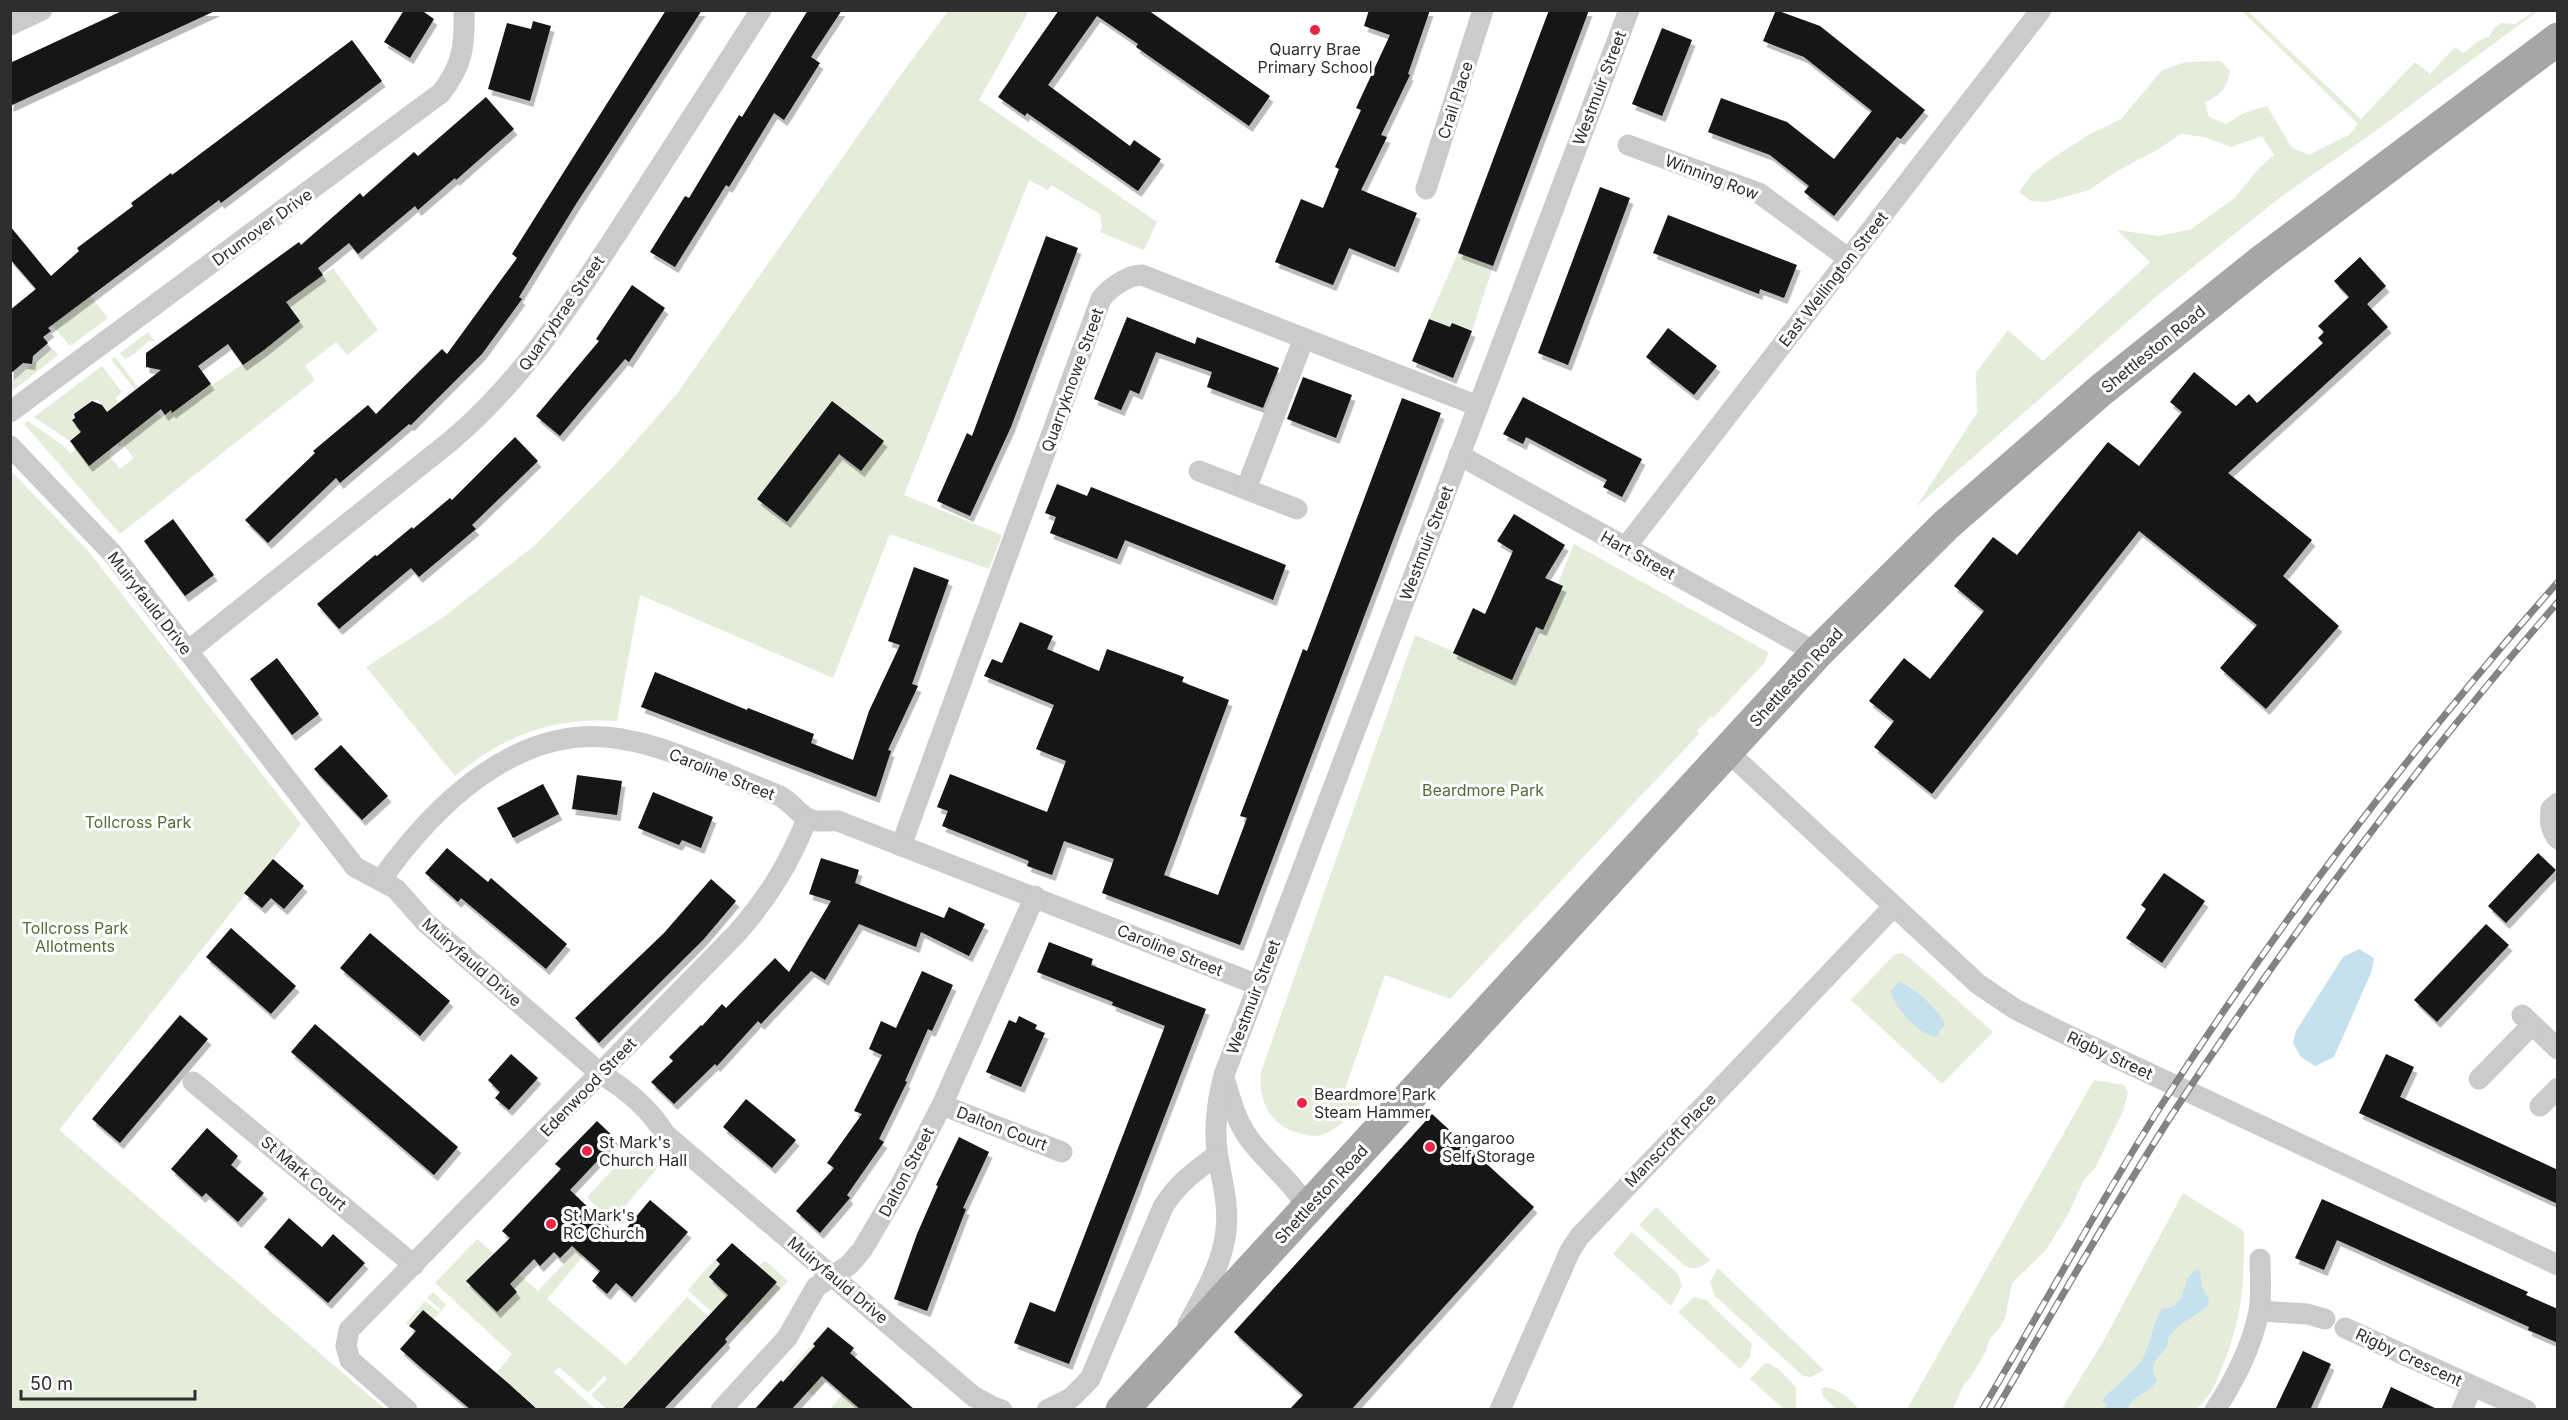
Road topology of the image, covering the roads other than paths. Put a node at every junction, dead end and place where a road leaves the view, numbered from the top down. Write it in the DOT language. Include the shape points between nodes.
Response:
graph roads {
  1 [pos="42,10"];
  2 [pos="464,10"];
  3 [pos="761,10"];
  4 [pos="1483,10"];
  5 [pos="1629,10"];
  6 [pos="2041,10"];
  7 [pos="10,25"];
  8 [pos="2558,39"];
  9 [pos="1628,145"];
  10 [pos="1426,189"];
  11 [pos="1850,259"];
  12 [pos="1304,338"];
  13 [pos="1478,406"];
  14 [pos="10,412"];
  15 [pos="10,446"];
  16 [pos="1459,455"];
  17 [pos="1199,471"];
  18 [pos="1246,489"];
  19 [pos="1297,509"];
  20 [pos="1625,548"];
  21 [pos="188,651"];
  22 [pos="1817,653"];
  23 [pos="1727,751"];
  24 [pos="2558,803"];
  25 [pos="807,819"];
  26 [pos="2558,839"];
  27 [pos="901,846"];
  28 [pos="381,880"];
  29 [pos="1035,896"];
  30 [pos="1894,906"];
  31 [pos="1258,985"];
  32 [pos="2558,1049"];
  33 [pos="601,1074"];
  34 [pos="1224,1075"];
  35 [pos="2479,1079"];
  36 [pos="193,1082"];
  37 [pos="2558,1088"];
  38 [pos="942,1105"];
  39 [pos="2540,1106"];
  40 [pos="1062,1152"];
  41 [pos="1217,1155"];
  42 [pos="1307,1208"];
  43 [pos="2260,1259"];
  44 [pos="414,1265"];
  45 [pos="2558,1265"];
  46 [pos="832,1274"];
  47 [pos="2259,1311"];
  48 [pos="2325,1319"];
  49 [pos="2345,1328"];
  50 [pos="1171,1356"];
  51 [pos="2472,1387"];
  52 [pos="407,1410"];
  53 [pos="722,1410"];
  54 [pos="1002,1410"];
  55 [pos="1047,1410"];
  56 [pos="1122,1410"];
  57 [pos="1500,1410"];
  58 [pos="2216,1410"];
  59 [pos="2462,1410"];
  60 [pos="2526,1410"];
  1 -- 7 [label="street"];
  2 -- 14 [label="street, Drumover Drive" via="459,65 441,93"];
  3 -- 21 [label="street, Quarrybrae Street" via="571,305 524,368 452,440"];
  4 -- 10 [label="street, Crail Place"];
  5 -- 13 [label="street, Westmuir Street"];
  6 -- 11 [label="street, East Wellington Street"];
  8 -- 22 [label="main road, Shettleston Road" via="2271,254 2101,390 1946,525"];
  9 -- 11 [label="street, Winning Row" via="1759,193"];
  11 -- 20 [label="street, East Wellington Street"];
  12 -- 13 [label="street, Quarryknowe Street"];
  12 -- 18 [label="street"];
  12 -- 27 [label="street, Quarryknowe Street" via="1142,275 1106,292"];
  13 -- 16 [label="street, Westmuir Street"];
  15 -- 21 [label="street, Muiryfauld Drive" via="112,553"];
  16 -- 20 [label="street, Hart Street"];
  16 -- 31 [label="street, Westmuir Street"];
  17 -- 18 [label="street"];
  18 -- 19 [label="street"];
  20 -- 22 [label="street, Hart Street"];
  21 -- 28 [label="street, Muiryfauld Drive" via="344,856 355,867"];
  22 -- 23 [label="main road, Shettleston Road"];
  23 -- 30 [label="street, Rigby Street"];
  23 -- 42 [label="main road, Shettleston Road"];
  24 -- 26 [label="street" via="2551,809 2550,821"];
  25 -- 27 [label="street, Caroline Street" via="838,821"];
  25 -- 28 [label="street, Caroline Street" via="788,800 656,748 606,737 561,740 511,756 462,791 400,852"];
  25 -- 33 [label="street, Edenwood Street" via="785,870 764,902"];
  27 -- 29 [label="street, Caroline Street"];
  28 -- 33 [label="street, Muiryfauld Drive" via="396,889 425,922"];
  29 -- 31 [label="street, Caroline Street"];
  29 -- 38 [label="street, Dalton Street"];
  30 -- 45 [label="street, Rigby Street" via="1978,984 2015,1009"];
  30 -- 57 [label="street, Manscroft Place" via="1579,1237"];
  31 -- 34 [label="street, Westmuir Street"];
  32 -- 35 [label="street" via="2527,1020"];
  33 -- 44 [label="street, Edenwood Street"];
  33 -- 46 [label="street, Muiryfauld Drive" via="625,1090 665,1134"];
  34 -- 41 [label="street, Westmuir Street" via="1216,1111"];
  34 -- 42 [label="street, Westmuir Street" via="1238,1122"];
  36 -- 44 [label="street, St Mark Court"];
  37 -- 39 [label="street"];
  38 -- 40 [label="street, Dalton Court"];
  38 -- 46 [label="street, Dalton Street" via="862,1250 849,1265"];
  41 -- 50 [label="street, Westmuir Street" via="1227,1211 1224,1247"];
  41 -- 55 [label="street" via="1185,1178 1162,1207 1090,1379 1071,1398"];
  42 -- 50 [label="main road, Shettleston Road"];
  43 -- 47 [label="street"];
  44 -- 52 [label="street, Edenwood Street" via="356,1321 346,1339 350,1360"];
  46 -- 53 [label="street, Dalton Street" via="811,1293 788,1338"];
  46 -- 54 [label="street, Muiryfauld Drive" via="973,1396"];
  47 -- 48 [label="street"];
  47 -- 58 [label="street" via="2241,1363"];
  49 -- 51 [label="street, Rigby Crescent"];
  50 -- 56 [label="main road, Shettleston Road"];
  51 -- 59 [label="street, Rigby Crescent"];
  51 -- 60 [label="street, Rigby Crescent"];
}
